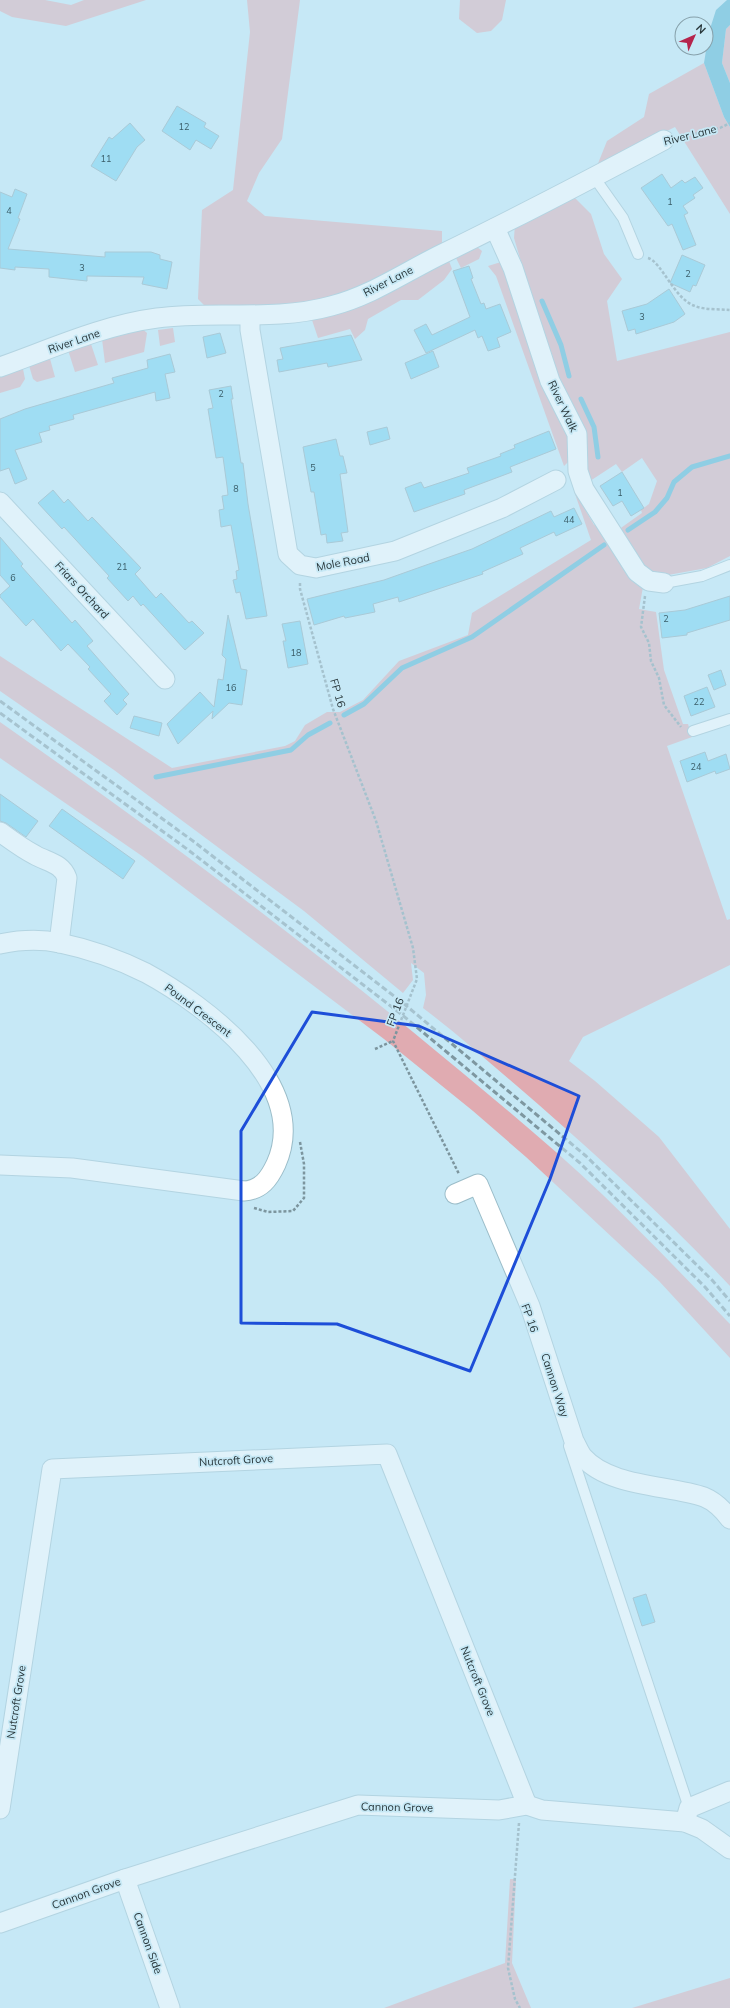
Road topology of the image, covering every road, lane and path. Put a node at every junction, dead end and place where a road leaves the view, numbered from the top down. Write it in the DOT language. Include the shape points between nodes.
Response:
graph roads {
  1 [pos="730,123"];
  2 [pos="664,140"];
  3 [pos="594,177"];
  4 [pos="496,228"];
  5 [pos="638,254"];
  6 [pos="730,310"];
  7 [pos="250,316"];
  8 [pos="0,367"];
  9 [pos="556,480"];
  10 [pos="0,502"];
  11 [pos="300,565"];
  12 [pos="730,565"];
  13 [pos="657,582"];
  14 [pos="165,679"];
  15 [pos="730,719"];
  16 [pos="693,731"];
  17 [pos="0,832"];
  18 [pos="59,943"];
  19 [pos="0,944"];
  20 [pos="392,1041"];
  21 [pos="375,1049"];
  22 [pos="298,1134"];
  23 [pos="0,1165"];
  24 [pos="461,1192"];
  25 [pos="247,1206"];
  26 [pos="574,1441"];
  27 [pos="730,1519"];
  28 [pos="730,1791"];
  29 [pos="524,1806"];
  30 [pos="0,1809"];
  31 [pos="687,1815"];
  32 [pos="730,1849"];
  33 [pos="125,1879"];
  34 [pos="0,1924"];
  35 [pos="170,2008"];
  36 [pos="520,2008"];
  1 -- 2 [label="path, River Lane" via="720,128"];
  2 -- 3 [label="street, River Lane"];
  3 -- 4 [label="street, River Lane"];
  3 -- 5 [label="lane" via="623,218"];
  4 -- 7 [label="street, River Lane" via="374,291 331,306"];
  4 -- 13 [label="street, River Walk" via="513,268 550,381 577,434 578,471 584,489 637,572"];
  5 -- 6 [label="path" via="654,260 672,288 695,306"];
  7 -- 8 [label="street, River Lane" via="190,315 156,318 91,335"];
  7 -- 11 [label="street, Mole Road" via="251,338 288,554"];
  9 -- 11 [label="street, Mole Road" via="502,508 394,551 316,568"];
  10 -- 14 [label="street, Friars Orchard"];
  11 -- 20 [label="path, FP 16" via="300,589 333,709 376,821 413,948 417,978"];
  12 -- 13 [label="lane" via="702,576"];
  13 -- 16 [label="path" via="642,604 641,627 649,643 651,661 659,678 664,705 679,726"];
  15 -- 16 [label="lane"];
  17 -- 18 [label="street" via="65,871 67,878"];
  18 -- 19 [label="street, Pound Crescent" via="25,941"];
  18 -- 23 [label="street, Pound Crescent" via="102,955 145,973 168,986 235,1038 265,1074 276,1095 282,1116 281,1148 272,1173 263,1185 254,1190 72,1168"];
  20 -- 21 [label="path"];
  20 -- 24 [label="path, FP 16"];
  22 -- 25 [label="path" via="304,1164 304,1198 293,1211 268,1212"];
  24 -- 26 [label="street, Cannon Way" via="478,1184 530,1306"];
  26 -- 27 [label="street, Cannon Way" via="584,1457 601,1470 632,1482 705,1498 725,1512"];
  26 -- 31 [label="lane" via="568,1447"];
  28 -- 31 [label="street"];
  29 -- 30 [label="street, Nutcroft Grove" via="387,1454 52,1469"];
  29 -- 31 [label="street, Cannon Grove" via="542,1810"];
  29 -- 33 [label="street, Cannon Grove" via="499,1810 358,1805"];
  29 -- 36 [label="path" via="508,1968 515,1999"];
  31 -- 32 [label="street, Cannon Grove"];
  33 -- 34 [label="street, Cannon Grove"];
  33 -- 35 [label="street, Cannon Side"];
}
